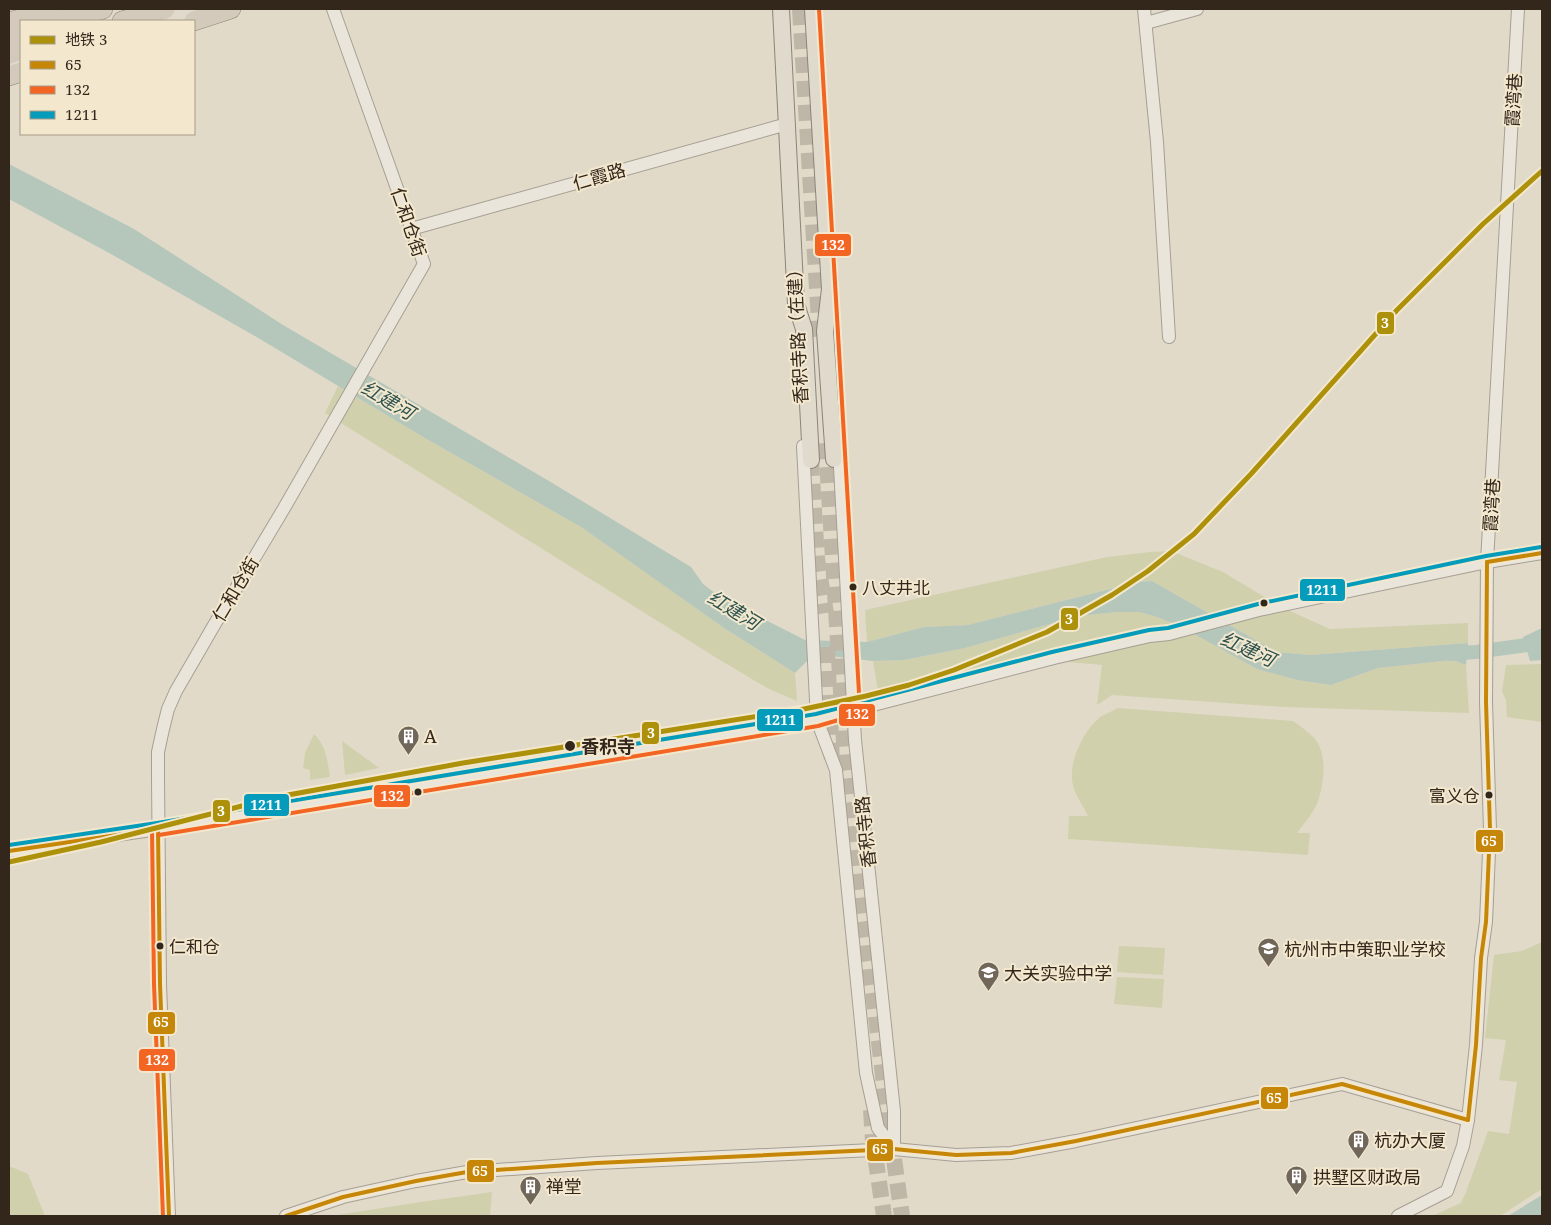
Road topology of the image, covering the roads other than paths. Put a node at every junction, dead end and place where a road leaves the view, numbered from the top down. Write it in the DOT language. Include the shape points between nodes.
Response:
graph roads {
  1 [pos="53,9"];
  2 [pos="76,9"];
  3 [pos="102,9"];
  4 [pos="165,9"];
  5 [pos="211,9"];
  6 [pos="231,9"];
  7 [pos="333,9"];
  8 [pos="781,9"];
  9 [pos="813,9"];
  10 [pos="1144,9"];
  11 [pos="1197,9"];
  12 [pos="1518,9"];
  13 [pos="36,20"];
  14 [pos="62,20"];
  15 [pos="126,20"];
  16 [pos="164,20"];
  17 [pos="195,21"];
  18 [pos="9,22"];
  19 [pos="1146,23"];
  20 [pos="787,124"];
  21 [pos="411,229"];
  22 [pos="830,289"];
  23 [pos="796,304"];
  24 [pos="1169,337"];
  25 [pos="811,460"];
  26 [pos="834,460"];
  27 [pos="1542,553"];
  28 [pos="1487,562"];
  29 [pos="814,654"];
  30 [pos="854,710"];
  31 [pos="817,720"];
  32 [pos="158,829"];
  33 [pos="9,851"];
  34 [pos="1468,1120"];
  35 [pos="894,1149"];
  36 [pos="169,1216"];
  37 [pos="286,1216"];
  38 [pos="1398,1216"];
  1 -- 18 [label="highway"];
  2 -- 13 [label="main road"];
  3 -- 14 [label="highway"];
  4 -- 15 [label="highway"];
  5 -- 16 [label="main road"];
  6 -- 17 [label="highway"];
  7 -- 21 [label="street, 仁和仓街"];
  8 -- 20 [label="main road, 香积寺路（在建）"];
  9 -- 22 [label="main road, 香积寺路"];
  10 -- 19 [label="street"];
  11 -- 19 [label="street"];
  12 -- 28 [label="street, 霞湾巷"];
  19 -- 24 [label="street"];
  20 -- 21 [label="street, 仁霞路"];
  20 -- 23 [label="main road, 香积寺路（在建）"];
  21 -- 32 [label="street, 仁和仓街" via="424,264 173,697 158,752"];
  22 -- 26 [label="main road" via="825,331"];
  22 -- 30 [label="street, 香积寺路"];
  23 -- 25 [label="main road" via="804,329"];
  23 -- 29 [label="street, 香积寺路（在建）"];
  27 -- 28 [label="street"];
  28 -- 30 [label="street" via="1259,610"];
  28 -- 34 [label="street, 霞湾巷" via="1486,702 1490,829 1486,922"];
  29 -- 31 [label="street, 香积寺路"];
  30 -- 31 [label="street"];
  30 -- 35 [label="street, 香积寺路" via="894,1111"];
  31 -- 32 [label="street"];
  31 -- 35 [label="street, 香积寺路" via="836,770 866,1074 878,1128"];
  32 -- 33 [label="street"];
  32 -- 36 [label="street, 仁和仓街"];
  34 -- 35 [label="street" via="1342,1084 1011,1153 956,1155"];
  34 -- 38 [label="street, 霞湾巷" via="1448,1191"];
  35 -- 37 [label="street" via="467,1172 343,1197"];
}
